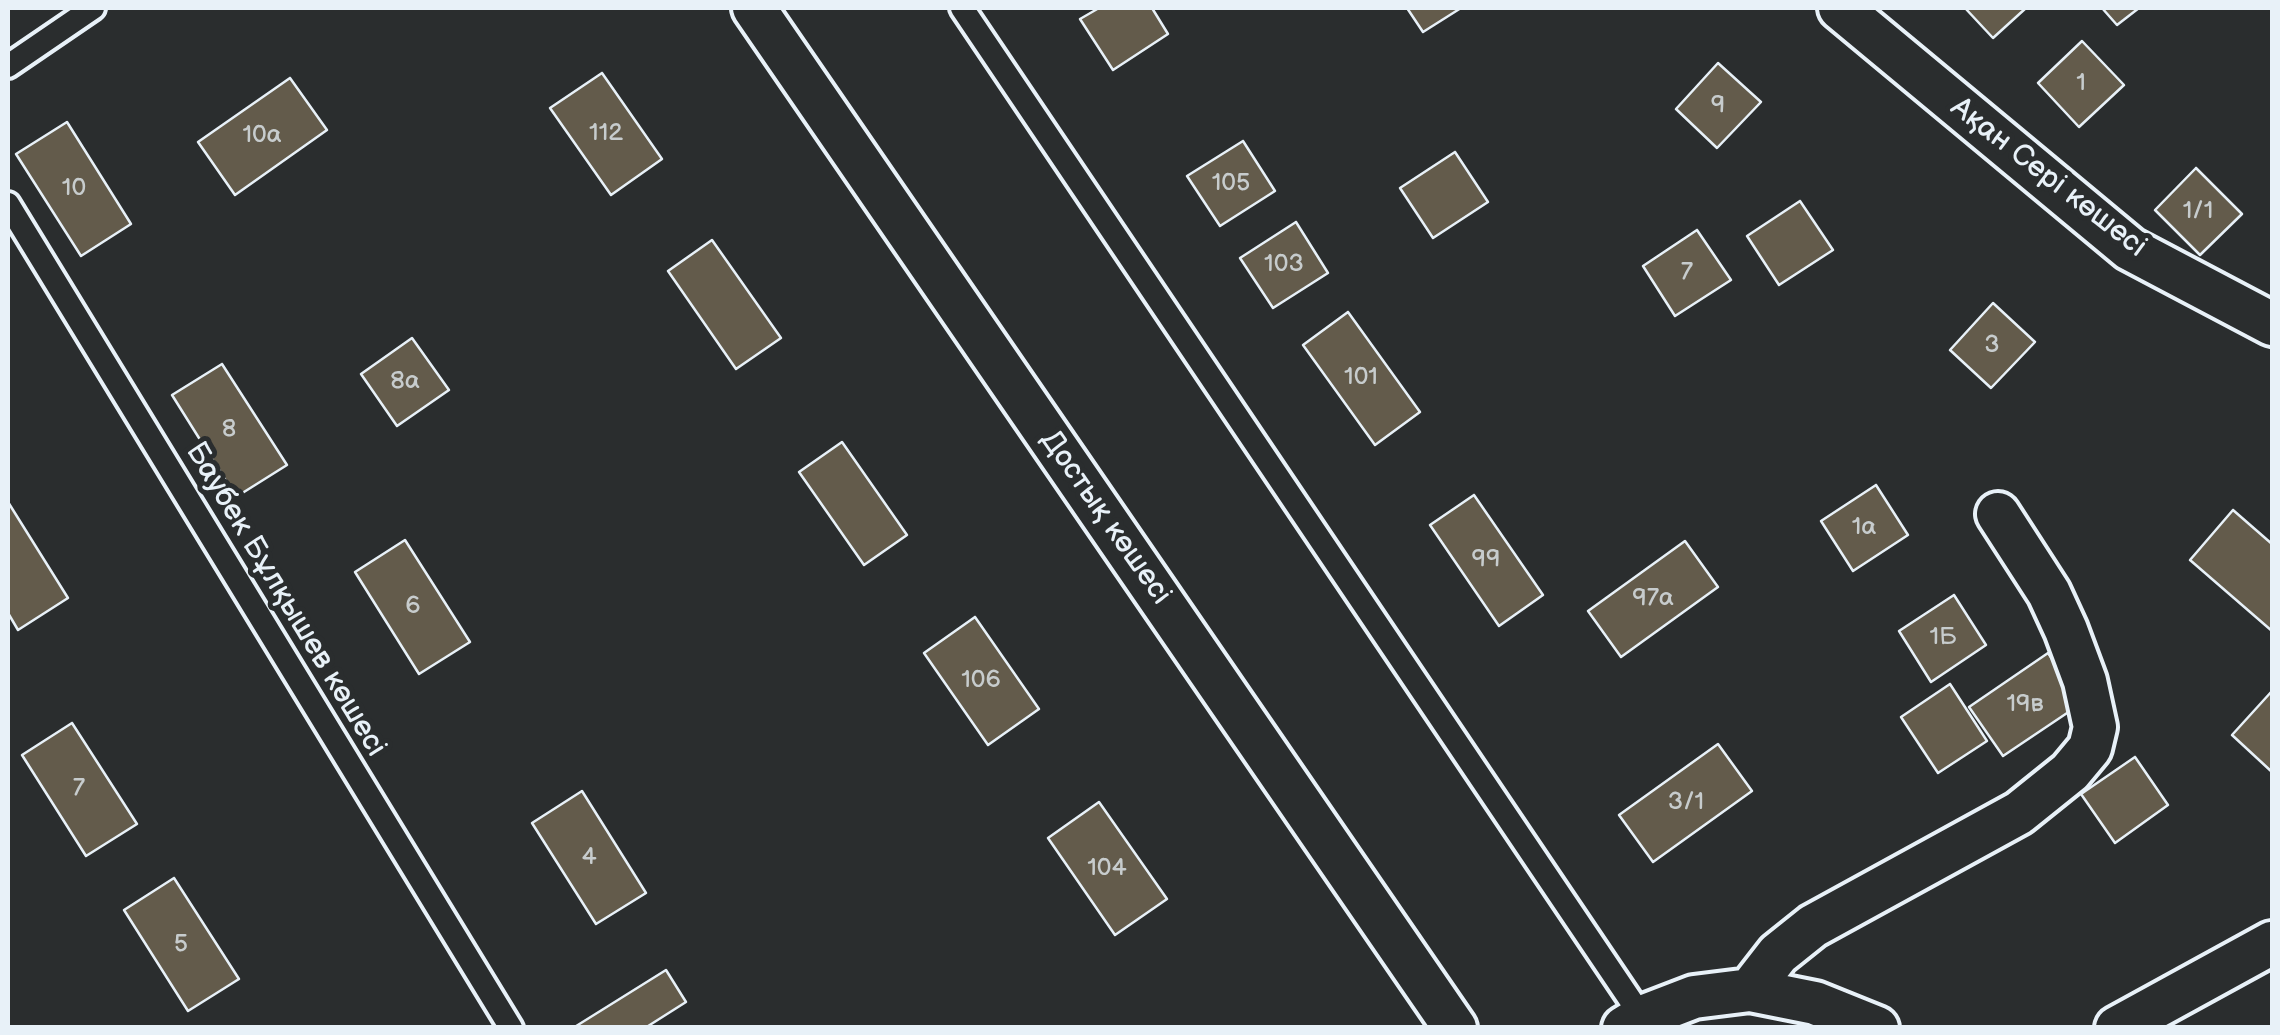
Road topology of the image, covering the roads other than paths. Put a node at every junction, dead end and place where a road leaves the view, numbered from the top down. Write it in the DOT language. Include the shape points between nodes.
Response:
graph roads {
  1 [pos="93,8"];
  2 [pos="754,8"];
  3 [pos="962,8"];
  4 [pos="1840,8"];
  5 [pos="8,66"];
  6 [pos="8,204"];
  7 [pos="2272,324"];
  8 [pos="1998,514"];
  9 [pos="2272,943"];
  10 [pos="1750,990"];
  11 [pos="1633,1022"];
  12 [pos="511,1028"];
  13 [pos="1455,1028"];
  14 [pos="1877,1028"];
  15 [pos="2118,1028"];
  1 -- 5 [label="lane"];
  2 -- 13 [label="street, Достық көшесі"];
  3 -- 11 [label="lane"];
  4 -- 7 [label="street, Ақан Сері көшесі" via="2130,249"];
  6 -- 12 [label="lane, Баубек Бұлқышев көшесі"];
  8 -- 10 [label="street" via="2066,630 2085,681 2094,727 2090,748 2018,814 1812,926"];
  9 -- 15 [label="street"];
  10 -- 11 [label="street" via="1694,997"];
  10 -- 14 [label="street" via="1815,1003"];
}
